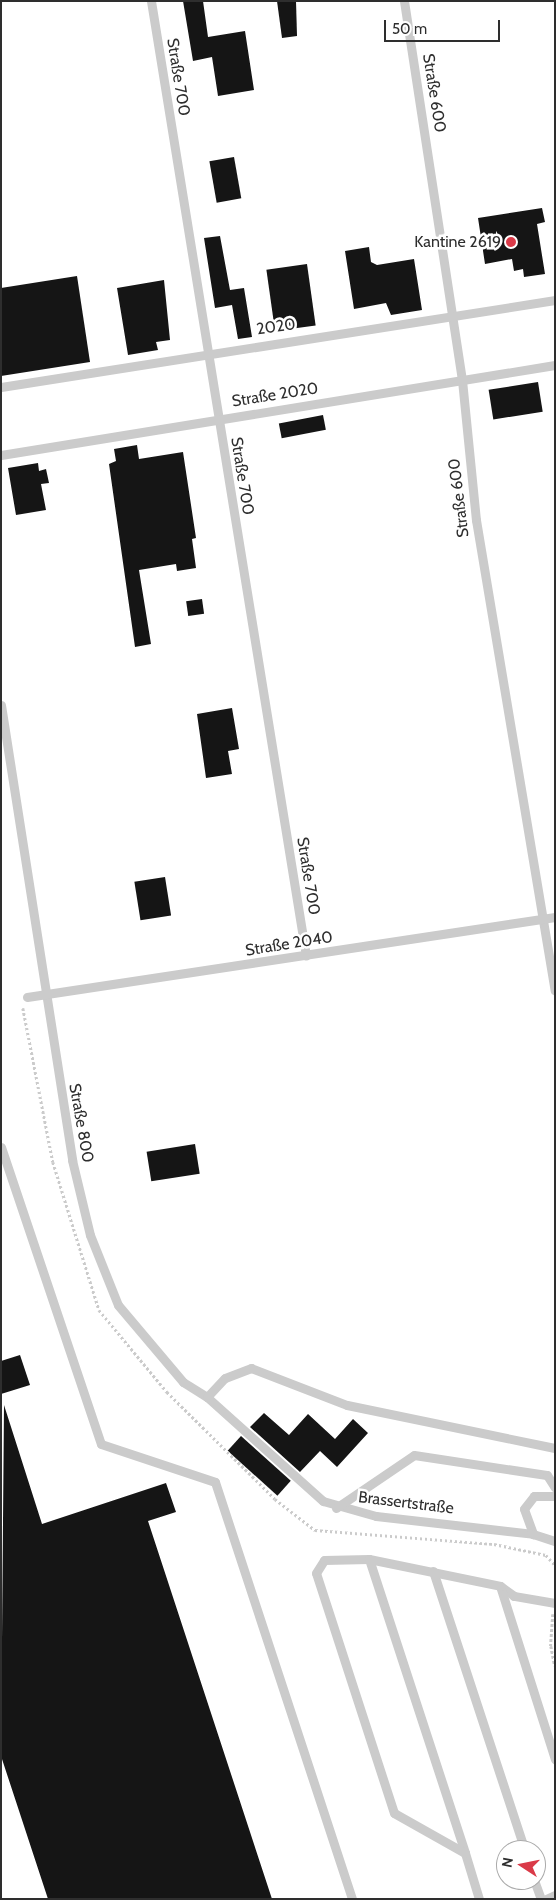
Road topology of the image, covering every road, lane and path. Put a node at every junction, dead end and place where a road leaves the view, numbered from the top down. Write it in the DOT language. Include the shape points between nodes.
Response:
graph roads {
  1 [pos="151,1"];
  2 [pos="404,1"];
  3 [pos="555,300"];
  4 [pos="452,317"];
  5 [pos="207,352"];
  6 [pos="555,365"];
  7 [pos="462,380"];
  8 [pos="1,387"];
  9 [pos="218,419"];
  10 [pos="1,455"];
  11 [pos="1,705"];
  12 [pos="555,917"];
  13 [pos="544,919"];
  14 [pos="306,956"];
  15 [pos="555,990"];
  16 [pos="45,995"];
  17 [pos="27,997"];
  18 [pos="1,1147"];
  19 [pos="207,1397"];
  20 [pos="555,1448"];
  21 [pos="287,1473"];
  22 [pos="555,1488"];
  23 [pos="555,1496"];
  24 [pos="275,1499"];
  25 [pos="336,1508"];
  26 [pos="533,1534"];
  27 [pos="555,1540"];
  28 [pos="369,1559"];
  29 [pos="555,1565"];
  30 [pos="433,1572"];
  31 [pos="500,1586"];
  32 [pos="555,1605"];
  33 [pos="555,1666"];
  34 [pos="555,1759"];
  35 [pos="521,1840"];
  36 [pos="465,1853"];
  37 [pos="555,1895"];
  38 [pos="352,1899"];
  39 [pos="479,1899"];
  40 [pos="546,1899"];
  1 -- 5 [label="lane, Straße 700"];
  2 -- 4 [label="lane, Straße 600"];
  3 -- 4 [label="lane, 2020"];
  4 -- 5 [label="lane, 2020"];
  4 -- 7 [label="lane, Straße 600"];
  5 -- 8 [label="lane, 2020"];
  5 -- 9 [label="lane, Straße 700"];
  6 -- 7 [label="lane, Straße 2020"];
  7 -- 9 [label="lane, Straße 2020"];
  7 -- 13 [label="lane, Straße 600" via="476,520"];
  9 -- 10 [label="lane, Straße 2020"];
  9 -- 14 [label="lane, Straße 700"];
  11 -- 16 [label="lane, Straße 800"];
  12 -- 13 [label="lane, Straße 2040"];
  13 -- 14 [label="lane, Straße 2040"];
  13 -- 15 [label="lane, Straße 600"];
  14 -- 16 [label="lane, Straße 2040"];
  16 -- 17 [label="lane, Straße 2040"];
  16 -- 19 [label="lane, Straße 800" via="80,1196 103,1270 132,1324 183,1382"];
  18 -- 38 [label="lane" via="101,1444 215,1482"];
  19 -- 20 [label="lane" via="225,1378 251,1368 347,1405"];
  19 -- 21 [label="lane, Straße 800"];
  21 -- 25 [label="lane, Brassertstraße"];
  22 -- 25 [label="lane" via="547,1475 414,1455"];
  23 -- 26 [label="lane" via="543,1494 528,1501 525,1522"];
  24 -- 29 [label="path" via="315,1530 494,1544 546,1555"];
  25 -- 26 [label="lane, Brassertstraße"];
  26 -- 27 [label="lane, Brassertstraße"];
  28 -- 30 [label="lane"];
  28 -- 36 [label="lane"];
  28 -- 36 [label="lane" via="324,1560 316,1573 322,1600 394,1813"];
  30 -- 31 [label="lane"];
  30 -- 35 [label="lane"];
  31 -- 32 [label="lane" via="514,1596"];
  31 -- 34 [label="lane"];
  32 -- 33 [label="path" via="550,1628"];
  36 -- 39 [label="lane"];
  37 -- 40 [label="lane"];
}
